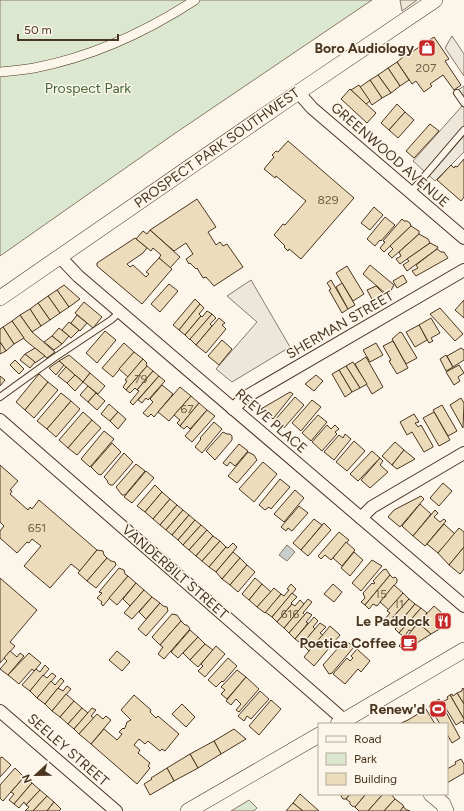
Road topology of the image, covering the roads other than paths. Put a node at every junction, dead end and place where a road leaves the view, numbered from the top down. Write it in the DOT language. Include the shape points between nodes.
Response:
graph roads {
  1 [pos="195,0"];
  2 [pos="433,0"];
  3 [pos="0,72"];
  4 [pos="298,92"];
  5 [pos="457,93"];
  6 [pos="464,103"];
  7 [pos="464,130"];
  8 [pos="410,193"];
  9 [pos="464,238"];
  10 [pos="60,257"];
  11 [pos="464,270"];
  12 [pos="0,298"];
  13 [pos="120,312"];
  14 [pos="0,397"];
  15 [pos="233,409"];
  16 [pos="0,420"];
  17 [pos="464,453"];
  18 [pos="361,518"];
  19 [pos="464,606"];
  20 [pos="464,650"];
  21 [pos="0,711"];
  22 [pos="344,723"];
  23 [pos="318,736"];
  24 [pos="432,795"];
  25 [pos="111,807"];
  26 [pos="188,811"];
  27 [pos="446,811"];
  1 -- 3 [label="street" via="166,18 110,45 34,67"];
  2 -- 4 [label="street, PROSPECT PARK SOUTHWEST"];
  4 -- 8 [label="street, GREENWOOD AVENUE" via="312,108"];
  4 -- 10 [label="street, PROSPECT PARK SOUTHWEST"];
  5 -- 6 [label="lane"];
  7 -- 8 [label="lane"];
  8 -- 9 [label="street, GREENWOOD AVENUE"];
  10 -- 12 [label="street, PROSPECT PARK SOUTHWEST"];
  10 -- 13 [label="street, REEVE PLACE"];
  11 -- 15 [label="street, SHERMAN STREET" via="248,395"];
  13 -- 14 [label="lane"];
  13 -- 15 [label="street, REEVE PLACE"];
  15 -- 18 [label="street, REEVE PLACE"];
  16 -- 22 [label="street, VANDERBILT STREET"];
  17 -- 18 [label="street" via="372,507"];
  18 -- 19 [label="street, REEVE PLACE"];
  20 -- 22 [label="street"];
  21 -- 25 [label="street, SEELEY STREET"];
  23 -- 26 [label="street"];
  24 -- 27 [label="street" via="443,804"];
}
